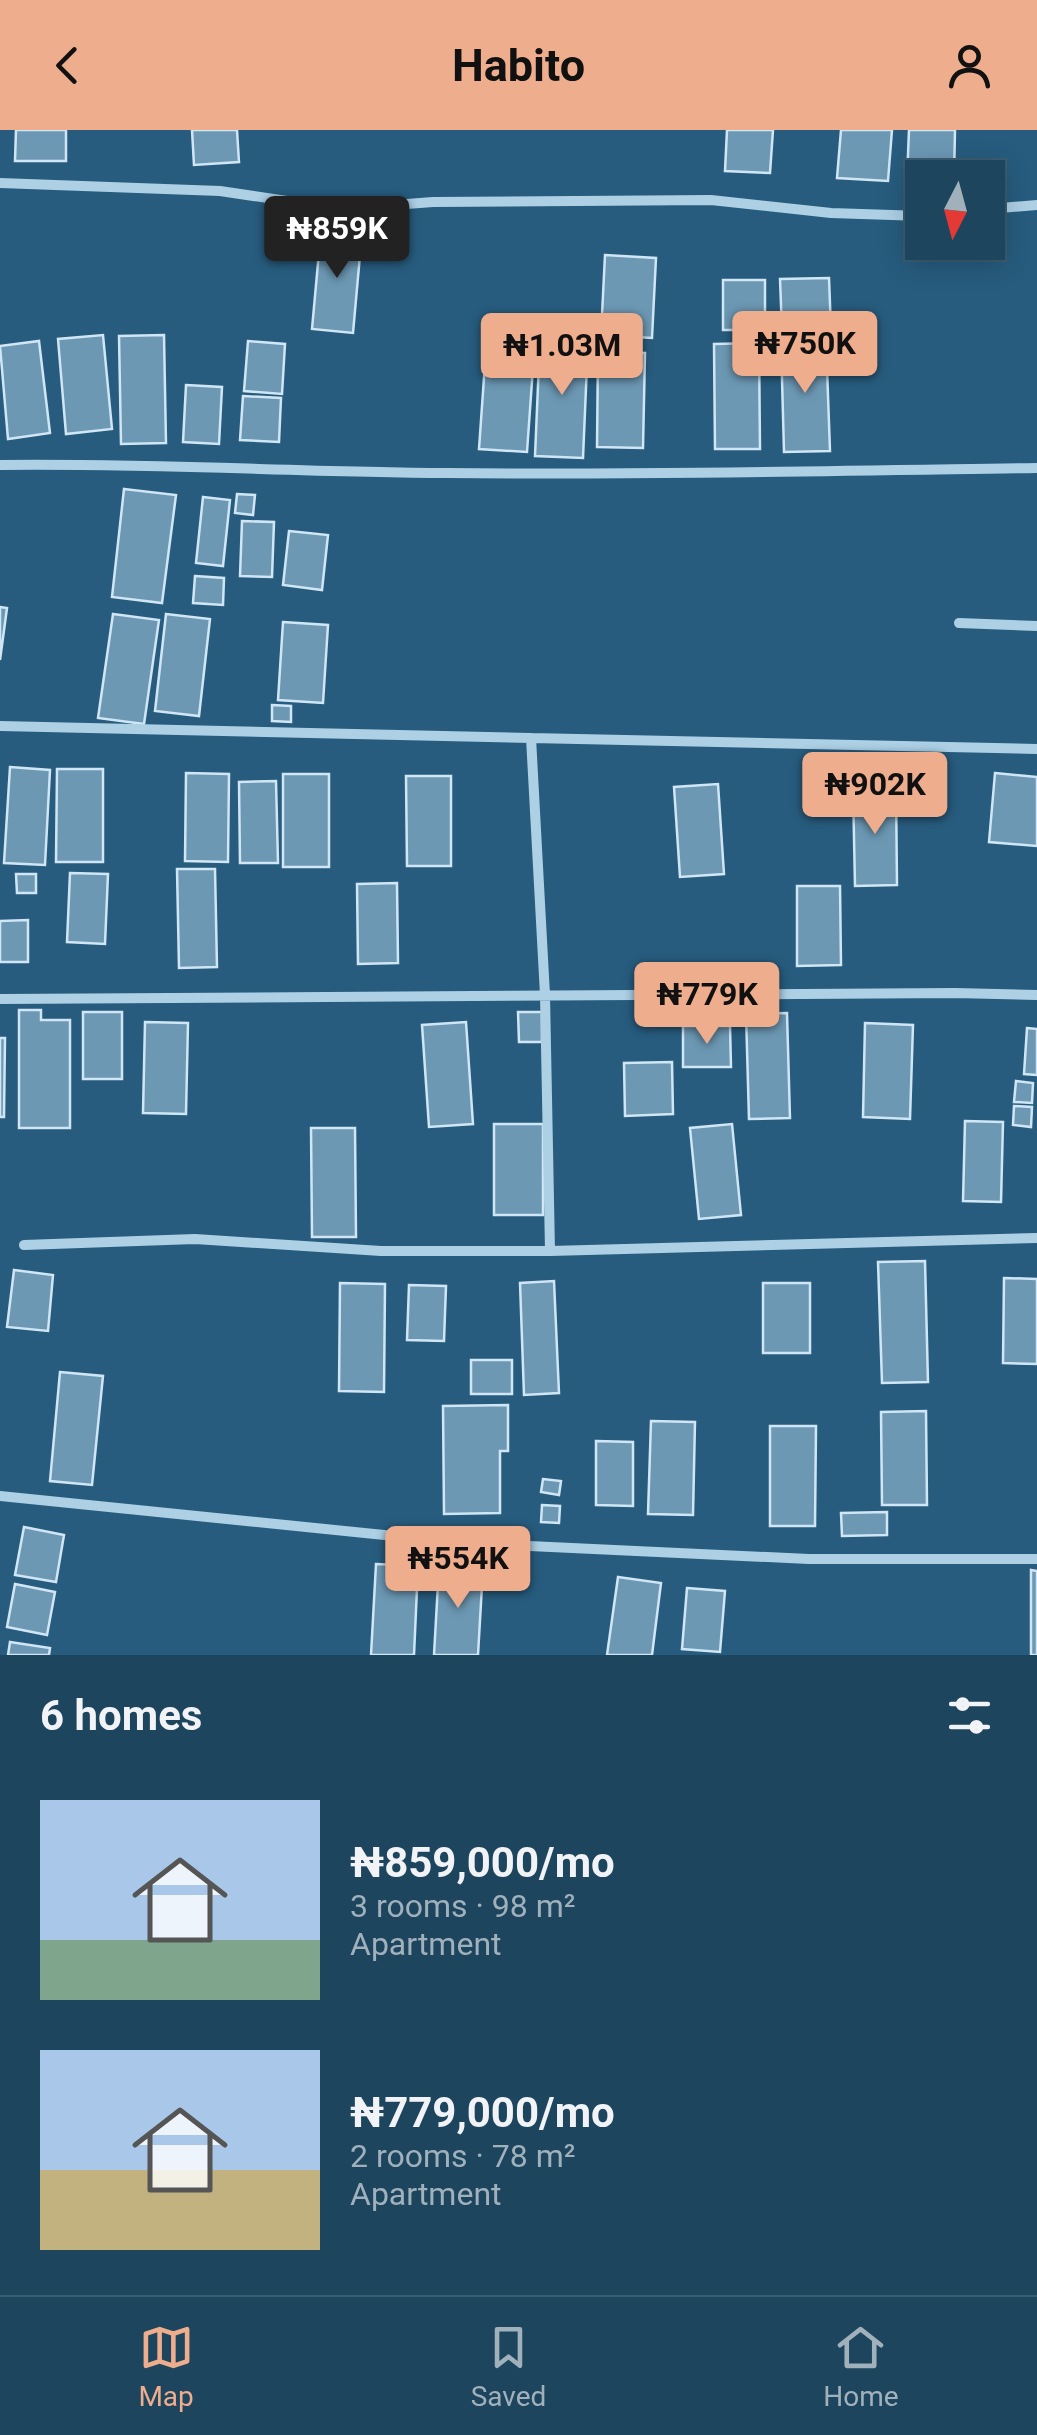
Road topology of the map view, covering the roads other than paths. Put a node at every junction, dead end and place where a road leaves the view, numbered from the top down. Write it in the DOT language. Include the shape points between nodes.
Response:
graph roads {
  1 [pos="0,182"];
  2 [pos="1037,205"];
  3 [pos="1005,208"];
  4 [pos="905,215"];
  5 [pos="0,464"];
  6 [pos="1037,468"];
  7 [pos="959,622"];
  8 [pos="1037,626"];
  9 [pos="0,726"];
  10 [pos="531,738"];
  11 [pos="1037,750"];
  12 [pos="545,995"];
  13 [pos="1037,995"];
  14 [pos="0,998"];
  15 [pos="1037,1238"];
  16 [pos="24,1245"];
  17 [pos="550,1251"];
  18 [pos="0,1496"];
  19 [pos="1037,1559"];
  1 -- 4 [label="street" via="220,192 341,209 710,200"];
  2 -- 3 [label="street"];
  5 -- 6 [label="street" via="443,474"];
  7 -- 8 [label="street"];
  9 -- 10 [label="street"];
  10 -- 11 [label="street"];
  10 -- 12 [label="street"];
  12 -- 13 [label="street"];
  12 -- 14 [label="street"];
  12 -- 17 [label="street"];
  15 -- 17 [label="street"];
  16 -- 17 [label="street" via="195,1239"];
  18 -- 19 [label="street" via="463,1544 809,1559"];
}
